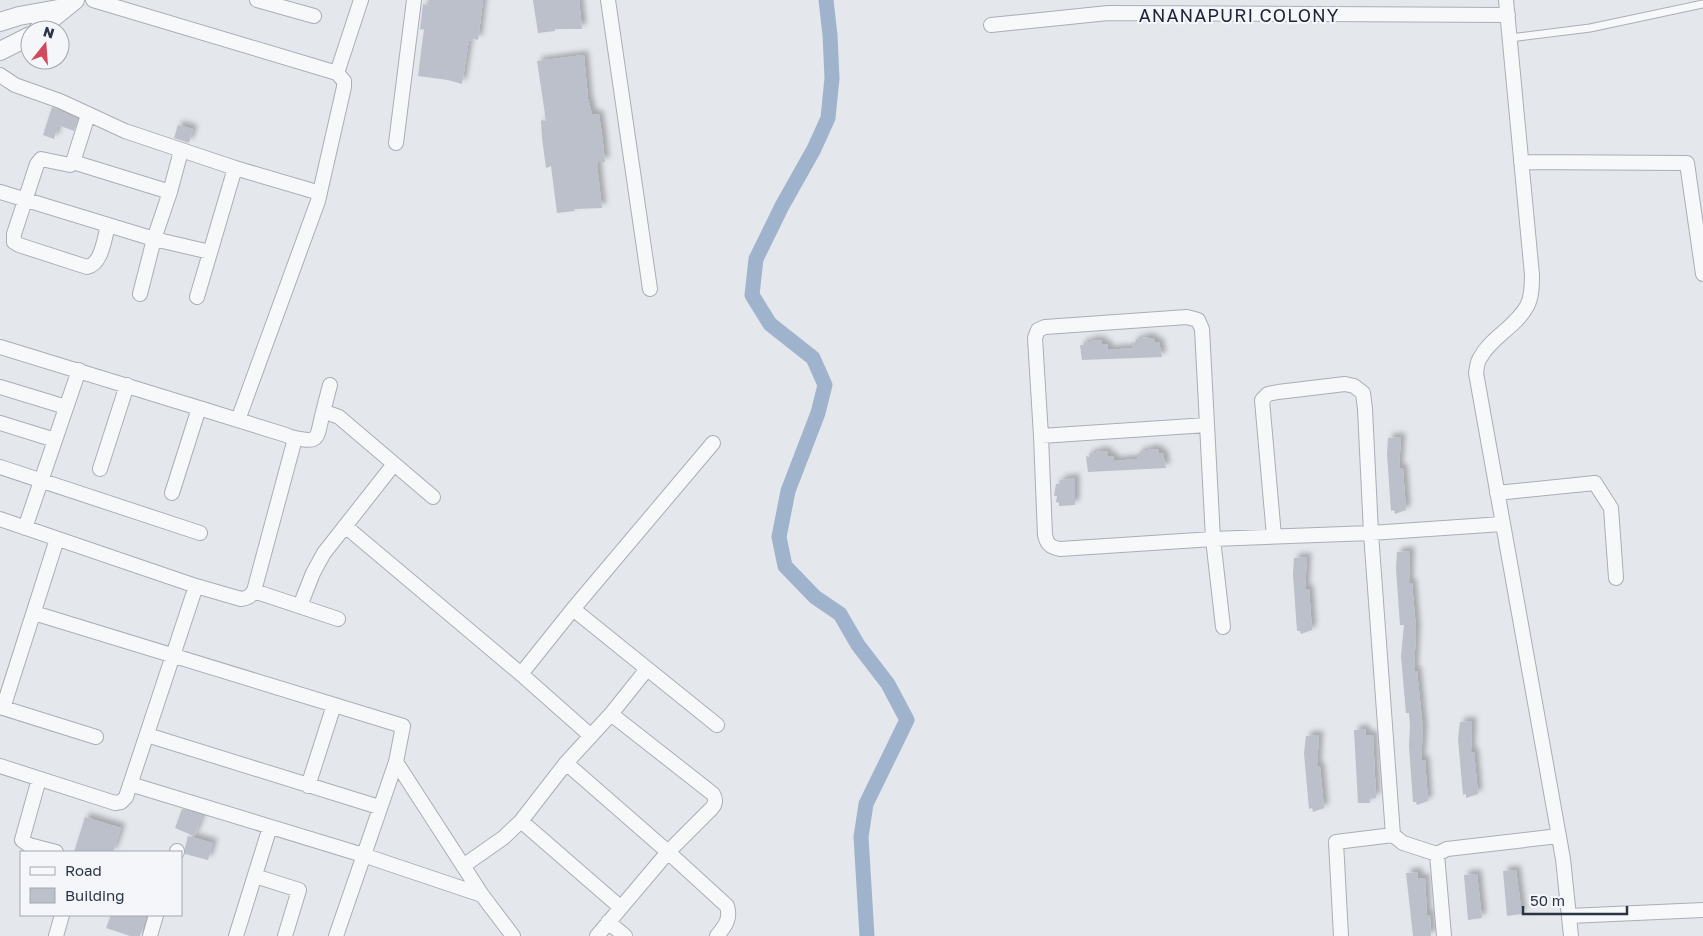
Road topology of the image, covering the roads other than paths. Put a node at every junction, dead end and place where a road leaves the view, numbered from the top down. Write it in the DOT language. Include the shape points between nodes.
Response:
graph roads {
  1 [pos="93,0"];
  2 [pos="258,0"];
  3 [pos="361,0"];
  4 [pos="414,0"];
  5 [pos="608,0"];
  6 [pos="1506,0"];
  7 [pos="66,3"];
  8 [pos="1703,4"];
  9 [pos="1108,6"];
  10 [pos="1508,15"];
  11 [pos="314,16"];
  12 [pos="48,20"];
  13 [pos="0,22"];
  14 [pos="991,25"];
  15 [pos="1510,38"];
  16 [pos="20,41"];
  17 [pos="0,51"];
  18 [pos="337,73"];
  19 [pos="0,75"];
  20 [pos="88,114"];
  21 [pos="396,143"];
  22 [pos="181,151"];
  23 [pos="73,162"];
  24 [pos="1522,162"];
  25 [pos="235,168"];
  26 [pos="0,192"];
  27 [pos="170,192"];
  28 [pos="320,193"];
  29 [pos="24,200"];
  30 [pos="108,226"];
  31 [pos="154,239"];
  32 [pos="210,252"];
  33 [pos="1703,274"];
  34 [pos="650,289"];
  35 [pos="140,294"];
  36 [pos="197,297"];
  37 [pos="0,347"];
  38 [pos="79,370"];
  39 [pos="127,385"];
  40 [pos="330,385"];
  41 [pos="0,387"];
  42 [pos="66,407"];
  43 [pos="199,408"];
  44 [pos="323,412"];
  45 [pos="238,420"];
  46 [pos="0,423"];
  47 [pos="1207,425"];
  48 [pos="1041,436"];
  49 [pos="291,437"];
  50 [pos="55,440"];
  51 [pos="713,444"];
  52 [pos="394,464"];
  53 [pos="0,467"];
  54 [pos="100,469"];
  55 [pos="42,481"];
  56 [pos="172,493"];
  57 [pos="1497,493"];
  58 [pos="433,497"];
  59 [pos="0,519"];
  60 [pos="1502,524"];
  61 [pos="345,526"];
  62 [pos="25,528"];
  63 [pos="200,533"];
  64 [pos="1371,533"];
  65 [pos="1274,536"];
  66 [pos="57,539"];
  67 [pos="1213,539"];
  68 [pos="1616,578"];
  69 [pos="196,586"];
  70 [pos="254,591"];
  71 [pos="300,606"];
  72 [pos="573,609"];
  73 [pos="34,614"];
  74 [pos="338,619"];
  75 [pos="1223,627"];
  76 [pos="172,656"];
  77 [pos="648,669"];
  78 [pos="522,674"];
  79 [pos="334,705"];
  80 [pos="1,708"];
  81 [pos="611,714"];
  82 [pos="717,726"];
  83 [pos="147,735"];
  84 [pos="96,736"];
  85 [pos="591,736"];
  86 [pos="396,762"];
  87 [pos="566,763"];
  88 [pos="0,766"];
  89 [pos="39,779"];
  90 [pos="130,784"];
  91 [pos="308,786"];
  92 [pos="379,807"];
  93 [pos="521,821"];
  94 [pos="270,827"];
  95 [pos="1394,836"];
  96 [pos="1559,836"];
  97 [pos="52,851"];
  98 [pos="668,852"];
  99 [pos="1437,854"];
  100 [pos="363,856"];
  101 [pos="463,866"];
  102 [pos="255,876"];
  103 [pos="482,895"];
  104 [pos="620,907"];
  105 [pos="1703,910"];
  106 [pos="62,916"];
  107 [pos="156,916"];
  108 [pos="1569,916"];
  109 [pos="608,922"];
  110 [pos="56,936"];
  111 [pos="150,936"];
  112 [pos="236,936"];
  113 [pos="285,936"];
  114 [pos="336,936"];
  115 [pos="513,936"];
  116 [pos="597,936"];
  117 [pos="625,936"];
  118 [pos="717,936"];
  119 [pos="1341,936"];
  120 [pos="1444,936"];
  121 [pos="1571,936"];
  1 -- 18 [label="street"];
  2 -- 11 [label="street"];
  3 -- 18 [label="street"];
  4 -- 21 [label="street"];
  5 -- 34 [label="street"];
  6 -- 10 [label="street"];
  7 -- 12 [label="street"];
  7 -- 13 [label="street"];
  8 -- 15 [label="lane" via="1590,28"];
  9 -- 10 [label="street"];
  9 -- 14 [label="street"];
  10 -- 15 [label="street"];
  15 -- 24 [label="street"];
  16 -- 17 [label="street"];
  18 -- 28 [label="street" via="344,87"];
  19 -- 20 [label="street" via="15,85"];
  20 -- 22 [label="street"];
  20 -- 23 [label="street"];
  22 -- 25 [label="street"];
  22 -- 27 [label="street"];
  23 -- 27 [label="street"];
  23 -- 29 [label="street" via="65,165 41,159"];
  24 -- 33 [label="street" via="1687,163"];
  24 -- 57 [label="street" via="1531,294 1528,306 1520,316 1479,358 1476,373"];
  25 -- 28 [label="street"];
  25 -- 32 [label="street"];
  26 -- 29 [label="street"];
  27 -- 31 [label="street"];
  28 -- 45 [label="street"];
  29 -- 30 [label="street"];
  29 -- 30 [label="street" via="14,242 86,267 97,260"];
  30 -- 31 [label="street"];
  31 -- 32 [label="street"];
  31 -- 35 [label="street"];
  32 -- 36 [label="street"];
  37 -- 38 [label="street"];
  38 -- 39 [label="street"];
  38 -- 42 [label="street"];
  39 -- 43 [label="street"];
  39 -- 54 [label="street"];
  40 -- 44 [label="street"];
  41 -- 42 [label="street"];
  42 -- 50 [label="street"];
  43 -- 45 [label="street"];
  43 -- 56 [label="street"];
  44 -- 49 [label="street" via="314,440"];
  44 -- 52 [label="street" via="339,417"];
  45 -- 49 [label="street"];
  46 -- 50 [label="street"];
  47 -- 48 [label="street"];
  47 -- 48 [label="street" via="1202,329 1198,320 1187,317 1038,330 1035,338"];
  47 -- 67 [label="street"];
  48 -- 67 [label="street" via="1045,535 1051,547"];
  49 -- 70 [label="street" via="293,446"];
  50 -- 55 [label="street"];
  51 -- 72 [label="street"];
  52 -- 58 [label="street"];
  52 -- 61 [label="street"];
  53 -- 55 [label="street"];
  55 -- 62 [label="street"];
  55 -- 63 [label="street"];
  57 -- 60 [label="street"];
  57 -- 68 [label="street" via="1595,483 1610,508"];
  59 -- 62 [label="street"];
  60 -- 64 [label="street"];
  60 -- 96 [label="street"];
  61 -- 71 [label="street" via="320,560"];
  61 -- 78 [label="street"];
  62 -- 66 [label="street"];
  64 -- 65 [label="street"];
  64 -- 65 [label="street" via="1363,393 1344,384 1278,392 1268,394 1262,400"];
  64 -- 95 [label="street"];
  65 -- 67 [label="street"];
  66 -- 69 [label="street"];
  66 -- 73 [label="street"];
  67 -- 75 [label="street"];
  69 -- 70 [label="street" via="240,598 251,596"];
  69 -- 76 [label="street"];
  70 -- 71 [label="street"];
  71 -- 74 [label="street"];
  72 -- 77 [label="street"];
  72 -- 78 [label="street"];
  73 -- 76 [label="street"];
  73 -- 80 [label="street"];
  76 -- 79 [label="street"];
  76 -- 83 [label="street"];
  77 -- 81 [label="street"];
  77 -- 82 [label="street"];
  78 -- 85 [label="street"];
  79 -- 86 [label="street" via="403,726"];
  79 -- 91 [label="street"];
  80 -- 84 [label="street"];
  81 -- 85 [label="street"];
  81 -- 98 [label="street" via="713,794 715,804 712,808"];
  83 -- 90 [label="street"];
  83 -- 91 [label="street"];
  85 -- 87 [label="street"];
  86 -- 92 [label="street"];
  86 -- 101 [label="street"];
  87 -- 93 [label="street"];
  87 -- 98 [label="street"];
  88 -- 89 [label="street"];
  89 -- 90 [label="street" via="115,803 126,797"];
  89 -- 97 [label="street" via="22,840"];
  90 -- 94 [label="street"];
  91 -- 92 [label="street"];
  92 -- 100 [label="street"];
  93 -- 101 [label="street"];
  93 -- 104 [label="street"];
  94 -- 100 [label="street"];
  94 -- 102 [label="street"];
  95 -- 99 [label="street" via="1404,843"];
  95 -- 119 [label="street" via="1336,842"];
  96 -- 99 [label="street" via="1447,849"];
  96 -- 108 [label="street"];
  98 -- 104 [label="street"];
  98 -- 118 [label="street" via="727,906 729,918"];
  99 -- 120 [label="street"];
  100 -- 103 [label="street"];
  100 -- 114 [label="street"];
  101 -- 103 [label="street"];
  102 -- 112 [label="street"];
  102 -- 113 [label="street" via="299,890"];
  103 -- 115 [label="street"];
  104 -- 109 [label="street"];
  105 -- 108 [label="street"];
  106 -- 110 [label="street"];
  107 -- 111 [label="street"];
  108 -- 121 [label="street"];
  109 -- 116 [label="street"];
  109 -- 117 [label="street"];
}
